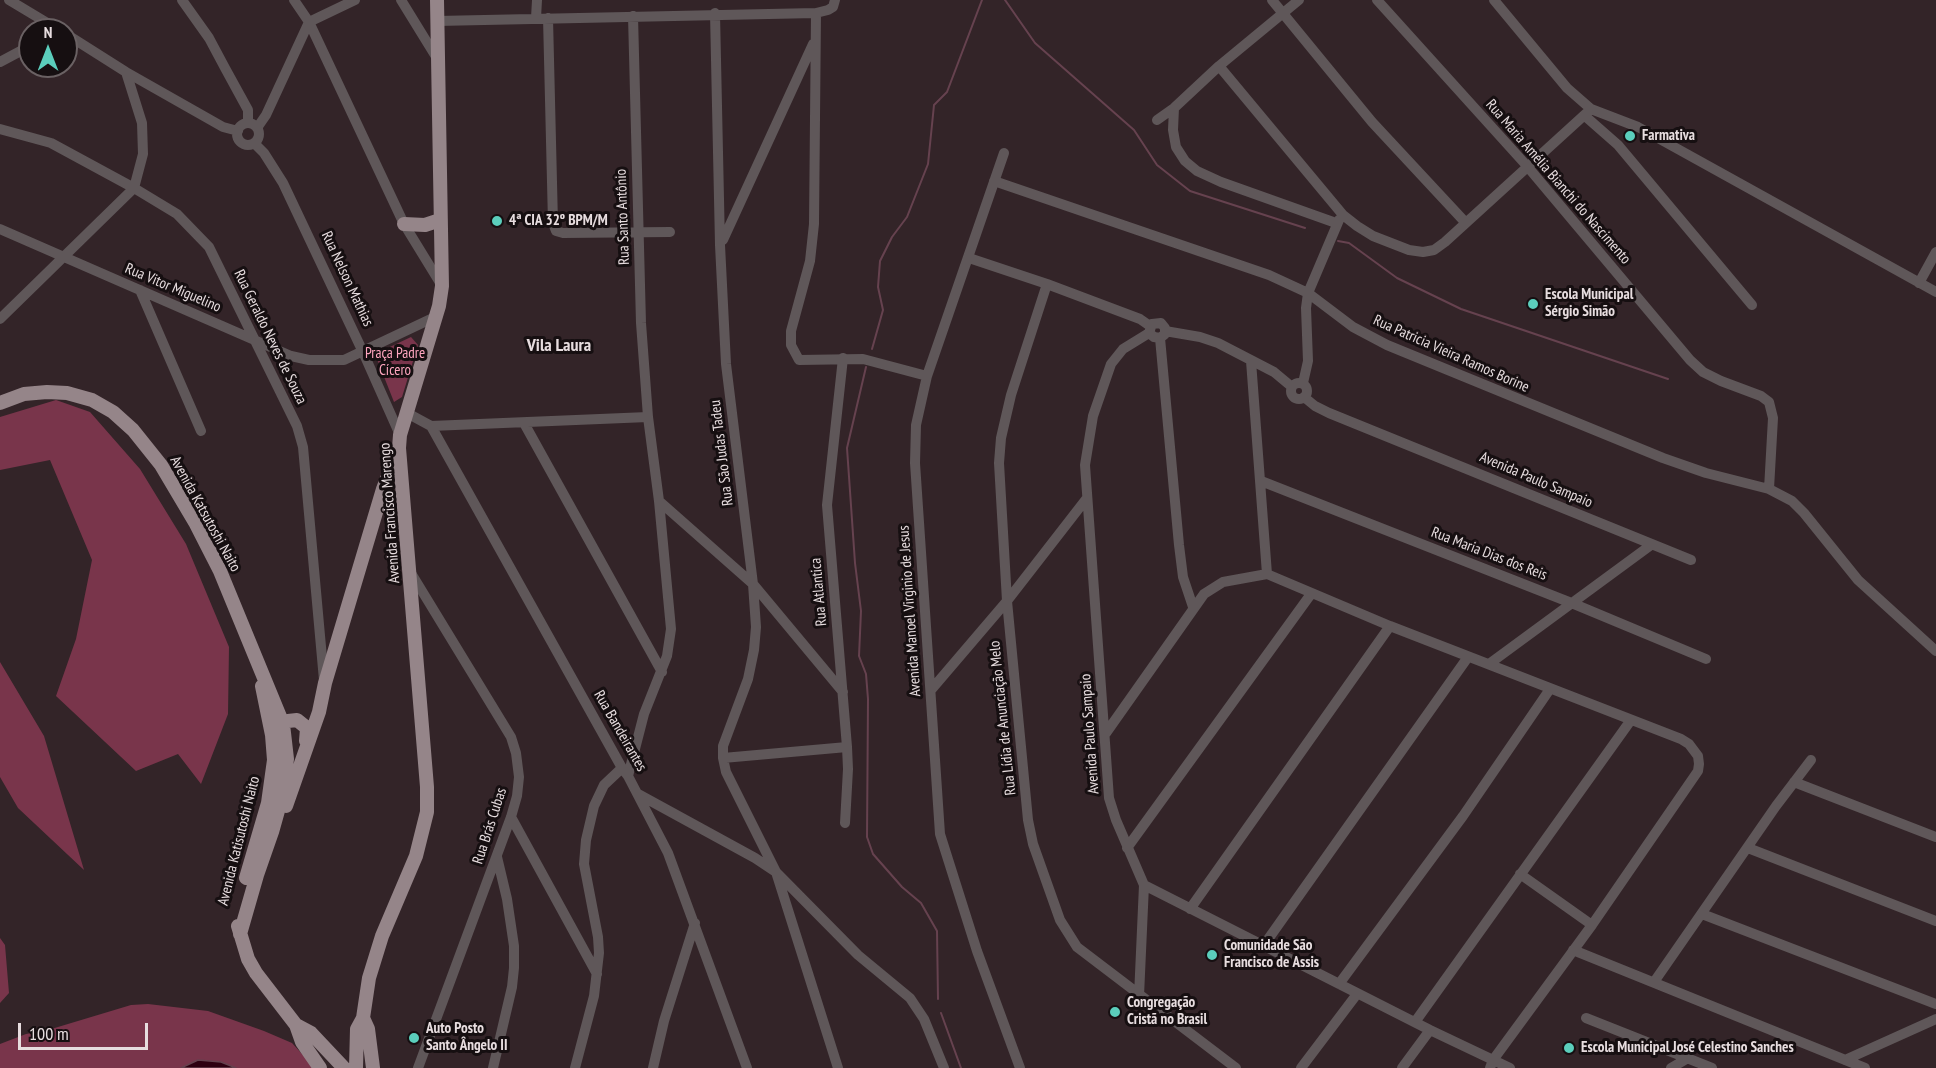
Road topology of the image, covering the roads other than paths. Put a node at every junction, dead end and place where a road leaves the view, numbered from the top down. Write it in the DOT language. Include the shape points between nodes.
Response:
graph roads {
  1 [pos="9,0"];
  2 [pos="182,0"];
  3 [pos="294,0"];
  4 [pos="355,0"];
  5 [pos="401,0"];
  6 [pos="437,0"];
  7 [pos="537,0"];
  8 [pos="1272,0"];
  9 [pos="1299,0"];
  10 [pos="1377,0"];
  11 [pos="1494,0"];
  12 [pos="835,1"];
  13 [pos="1503,5"];
  14 [pos="715,13"];
  15 [pos="816,13"];
  16 [pos="1283,14"];
  17 [pos="633,16"];
  18 [pos="39,18"];
  19 [pos="542,18"];
  20 [pos="437,21"];
  21 [pos="309,22"];
  22 [pos="815,41"];
  23 [pos="78,42"];
  24 [pos="18,52"];
  25 [pos="438,60"];
  26 [pos="0,62"];
  27 [pos="1219,66"];
  28 [pos="126,72"];
  29 [pos="1174,108"];
  30 [pos="1588,112"];
  31 [pos="1157,120"];
  32 [pos="253,125"];
  33 [pos="0,129"];
  34 [pos="238,131"];
  35 [pos="254,143"];
  36 [pos="1004,153"];
  37 [pos="1527,166"];
  38 [pos="994,181"];
  39 [pos="134,188"];
  40 [pos="1339,219"];
  41 [pos="440,220"];
  42 [pos="1465,222"];
  43 [pos="404,224"];
  44 [pos="0,229"];
  45 [pos="639,232"];
  46 [pos="670,232"];
  47 [pos="720,245"];
  48 [pos="1936,252"];
  49 [pos="66,256"];
  50 [pos="969,258"];
  51 [pos="1919,283"];
  52 [pos="1047,284"];
  53 [pos="442,286"];
  54 [pos="140,290"];
  55 [pos="1936,292"];
  56 [pos="1308,293"];
  57 [pos="1752,305"];
  58 [pos="435,317"];
  59 [pos="0,319"];
  60 [pos="1156,332"];
  61 [pos="254,339"];
  62 [pos="363,352"];
  63 [pos="843,358"];
  64 [pos="1251,361"];
  65 [pos="927,376"];
  66 [pos="1297,385"];
  67 [pos="0,403"];
  68 [pos="407,413"];
  69 [pos="648,417"];
  70 [pos="524,423"];
  71 [pos="431,426"];
  72 [pos="201,431"];
  73 [pos="399,442"];
  74 [pos="1261,481"];
  75 [pos="1769,489"];
  76 [pos="1087,498"];
  77 [pos="659,501"];
  78 [pos="1651,545"];
  79 [pos="1691,560"];
  80 [pos="411,573"];
  81 [pos="1267,574"];
  82 [pos="753,584"];
  83 [pos="1311,594"];
  84 [pos="1007,601"];
  85 [pos="1574,604"];
  86 [pos="1193,607"];
  87 [pos="1390,626"];
  88 [pos="1936,651"];
  89 [pos="255,654"];
  90 [pos="1468,657"];
  91 [pos="1706,659"];
  92 [pos="1489,664"];
  93 [pos="662,672"];
  94 [pos="324,689"];
  95 [pos="1550,689"];
  96 [pos="931,690"];
  97 [pos="843,692"];
  98 [pos="1631,720"];
  99 [pos="301,722"];
  100 [pos="283,724"];
  101 [pos="1106,733"];
  102 [pos="272,735"];
  103 [pos="848,747"];
  104 [pos="304,752"];
  105 [pos="723,758"];
  106 [pos="1811,760"];
  107 [pos="625,772"];
  108 [pos="1794,782"];
  109 [pos="638,794"];
  110 [pos="511,817"];
  111 [pos="845,823"];
  112 [pos="272,831"];
  113 [pos="1936,837"];
  114 [pos="1127,848"];
  115 [pos="1748,848"];
  116 [pos="497,856"];
  117 [pos="776,872"];
  118 [pos="1520,874"];
  119 [pos="1144,885"];
  120 [pos="1190,909"];
  121 [pos="1702,914"];
  122 [pos="1936,921"];
  123 [pos="695,923"];
  124 [pos="1592,925"];
  125 [pos="240,934"];
  126 [pos="1264,945"];
  127 [pos="1573,950"];
  128 [pos="597,974"];
  129 [pos="1654,982"];
  130 [pos="1340,984"];
  131 [pos="1357,994"];
  132 [pos="1139,996"];
  133 [pos="1936,1004"];
  134 [pos="363,1018"];
  135 [pos="1586,1018"];
  136 [pos="1936,1019"];
  137 [pos="1415,1022"];
  138 [pos="296,1025"];
  139 [pos="1430,1030"];
  140 [pos="1688,1058"];
  141 [pos="357,1062"];
  142 [pos="1839,1062"];
  143 [pos="341,1064"];
  144 [pos="1491,1064"];
  145 [pos="1707,1067"];
  146 [pos="320,1068"];
  147 [pos="373,1068"];
  148 [pos="418,1068"];
  149 [pos="494,1068"];
  150 [pos="575,1068"];
  151 [pos="653,1068"];
  152 [pos="747,1068"];
  153 [pos="838,1068"];
  154 [pos="944,1068"];
  155 [pos="1020,1068"];
  156 [pos="1236,1068"];
  157 [pos="1301,1068"];
  158 [pos="1402,1068"];
  159 [pos="1510,1068"];
  160 [pos="1671,1068"];
  161 [pos="1865,1068"];
  1 -- 18 [label="street"];
  2 -- 32 [label="street" via="209,38"];
  3 -- 21 [label="street"];
  4 -- 21 [label="street"];
  5 -- 25 [label="street"];
  6 -- 20 [label="main road, Avenida Francisco Marengo"];
  7 -- 19 [label="street"];
  8 -- 16 [label="street"];
  9 -- 16 [label="street"];
  10 -- 37 [label="street, Rua Maria Amélia Bianchi do Nascimento"];
  11 -- 13 [label="street"];
  12 -- 15 [label="street" via="828,10"];
  13 -- 30 [label="street"];
  14 -- 15 [label="street"];
  14 -- 17 [label="street"];
  14 -- 47 [label="street, Rua São Judas Tadeu"];
  15 -- 22 [label="street"];
  16 -- 27 [label="street"];
  16 -- 42 [label="street" via="1372,122"];
  17 -- 19 [label="street"];
  17 -- 45 [label="street, Rua Santo Antônio"];
  19 -- 20 [label="street"];
  19 -- 45 [label="street" via="556,231"];
  20 -- 25 [label="main road, Avenida Francisco Marengo"];
  21 -- 32 [label="street" via="266,115"];
  21 -- 43 [label="street"];
  22 -- 47 [label="street"];
  22 -- 63 [label="street" via="814,224 810,261 790,339 799,360"];
  23 -- 28 [label="street"];
  24 -- 26 [label="street"];
  25 -- 41 [label="main road, Avenida Francisco Marengo"];
  27 -- 29 [label="street"];
  27 -- 40 [label="street"];
  28 -- 34 [label="street" via="223,127"];
  28 -- 39 [label="street" via="142,123 143,154"];
  29 -- 31 [label="street"];
  29 -- 40 [label="street" via="1176,147 1197,171"];
  30 -- 37 [label="street"];
  30 -- 51 [label="street" via="1638,127"];
  30 -- 57 [label="street"];
  32 -- 34 [label="street" via="242,125"];
  32 -- 35 [label="street" via="258,138"];
  33 -- 39 [label="street, Rua Geraldo Neves de Souza" via="51,143"];
  34 -- 35 [label="street" via="243,143"];
  35 -- 62 [label="street, Rua Nelson Mathias" via="283,183"];
  36 -- 38 [label="street, Avenida Manoel Virginio de Jesus"];
  37 -- 42 [label="street"];
  37 -- 75 [label="street, Rua Maria Amélia Bianchi do Nascimento" via="1690,360 1703,372 1769,402 1773,418"];
  38 -- 50 [label="street, Avenida Manoel Virginio de Jesus"];
  38 -- 56 [label="street, Rua Patricia Vieira Ramos Borine" via="1269,274"];
  39 -- 49 [label="street"];
  39 -- 61 [label="street, Rua Geraldo Neves de Souza" via="177,214 209,247"];
  40 -- 42 [label="street" via="1373,236 1423,252 1434,250"];
  40 -- 56 [label="street"];
  41 -- 43 [label="main road" via="425,225"];
  41 -- 53 [label="main road, Avenida Francisco Marengo"];
  43 -- 53 [label="street"];
  44 -- 49 [label="street, Rua Vitor Miguelino"];
  45 -- 46 [label="street"];
  45 -- 69 [label="street, Rua Santo Antônio"];
  47 -- 82 [label="street, Rua São Judas Tadeu" via="726,364"];
  48 -- 51 [label="street"];
  49 -- 54 [label="street, Rua Vitor Miguelino"];
  49 -- 59 [label="street"];
  50 -- 52 [label="street, Avenida Paulo Sampaio"];
  50 -- 65 [label="street, Avenida Manoel Virginio de Jesus"];
  51 -- 55 [label="street"];
  52 -- 60 [label="street, Avenida Paulo Sampaio" via="1140,319"];
  52 -- 84 [label="street, Rua Lídia de Anunciação Melo" via="1001,438"];
  53 -- 58 [label="main road, Avenida Francisco Marengo"];
  54 -- 61 [label="street, Rua Vitor Miguelino"];
  54 -- 72 [label="street"];
  56 -- 66 [label="street" via="1308,361"];
  56 -- 75 [label="street, Rua Patricia Vieira Ramos Borine" via="1353,327 1387,345 1663,458"];
  58 -- 62 [label="street, Rua Vitor Miguelino"];
  58 -- 68 [label="main road, Avenida Francisco Marengo"];
  60 -- 64 [label="street, Avenida Paulo Sampaio" via="1180,332 1209,340"];
  60 -- 76 [label="street, Avenida Paulo Sampaio" via="1123,349 1111,364 1087,445"];
  60 -- 86 [label="street" via="1183,577"];
  61 -- 62 [label="street, Rua Vitor Miguelino" via="309,360 344,360"];
  61 -- 94 [label="street, Rua Geraldo Neves de Souza" via="297,426 303,447"];
  62 -- 73 [label="street, Rua Nelson Mathias"];
  63 -- 65 [label="street" via="887,364"];
  63 -- 97 [label="street, Rua Atlantica" via="827,505"];
  64 -- 66 [label="street, Avenida Paulo Sampaio"];
  64 -- 74 [label="street"];
  65 -- 96 [label="street, Avenida Manoel Virginio de Jesus" via="916,425 915,464"];
  66 -- 78 [label="street, Avenida Paulo Sampaio" via="1293,396 1298,399 1304,397 1329,413"];
  67 -- 89 [label="main road, Avenida Katsutoshi Naito" via="24,394 67,393 92,400 133,430 161,465 196,524"];
  68 -- 71 [label="street"];
  68 -- 73 [label="main road, Avenida Francisco Marengo"];
  69 -- 70 [label="street"];
  69 -- 77 [label="street, Rua Santo Antônio"];
  70 -- 71 [label="street"];
  70 -- 93 [label="street"];
  71 -- 107 [label="street, Rua Bandeirantes"];
  73 -- 80 [label="main road, Avenida Francisco Marengo"];
  73 -- 94 [label="main road"];
  74 -- 81 [label="street"];
  74 -- 85 [label="street, Rua Maria Dias dos Reis"];
  75 -- 88 [label="street, Rua Patricia Vieira Ramos Borine" via="1798,507 1858,580"];
  76 -- 84 [label="street"];
  76 -- 101 [label="street, Avenida Paulo Sampaio"];
  77 -- 82 [label="street"];
  77 -- 93 [label="street, Rua Santo Antônio" via="671,629"];
  78 -- 79 [label="street, Avenida Paulo Sampaio"];
  78 -- 85 [label="street"];
  80 -- 110 [label="street, Rua Brás Cubas" via="511,737 519,777"];
  80 -- 134 [label="main road, Avenida Francisco Marengo" via="427,812 416,856 382,936 369,978"];
  81 -- 83 [label="street"];
  81 -- 86 [label="street" via="1212,587"];
  82 -- 97 [label="street"];
  82 -- 105 [label="street, Rua São Judas Tadeu" via="754,650 748,679 723,746"];
  83 -- 87 [label="street"];
  83 -- 114 [label="street"];
  84 -- 96 [label="street"];
  84 -- 132 [label="street, Rua Lídia de Anunciação Melo" via="1028,820 1043,875 1069,937"];
  85 -- 91 [label="street, Rua Maria Dias dos Reis"];
  85 -- 92 [label="street"];
  86 -- 101 [label="street"];
  87 -- 90 [label="street"];
  87 -- 120 [label="street"];
  89 -- 100 [label="main road, Avenida Katisutoshi Naito"];
  89 -- 102 [label="main road, Avenida Katisutoshi Naito"];
  90 -- 92 [label="street"];
  90 -- 126 [label="street"];
  92 -- 95 [label="street"];
  93 -- 107 [label="street, Rua Santo Antônio"];
  94 -- 99 [label="main road" via="315,708"];
  94 -- 104 [label="main road, Avenida Katisutoshi Naito"];
  95 -- 98 [label="street"];
  95 -- 130 [label="street"];
  96 -- 155 [label="street, Avenida Manoel Virginio de Jesus" via="940,834"];
  97 -- 103 [label="street, Rua Atlantica"];
  98 -- 118 [label="street"];
  98 -- 124 [label="street" via="1681,739 1694,749 1698,771"];
  99 -- 100 [label="main road"];
  99 -- 104 [label="main road" via="307,732"];
  100 -- 102 [label="main road"];
  100 -- 112 [label="main road, Avenida Katisutoshi Naito" via="287,759"];
  101 -- 114 [label="street, Avenida Paulo Sampaio" via="1110,798"];
  102 -- 125 [label="main road, Avenida Katisutoshi Naito" via="272,779 236,912"];
  103 -- 105 [label="street"];
  103 -- 111 [label="street, Rua Atlantica"];
  104 -- 112 [label="main road, Avenida Katisutoshi Naito" via="286,805"];
  105 -- 117 [label="street"];
  106 -- 108 [label="street"];
  107 -- 109 [label="street, Rua Bandeirantes"];
  107 -- 128 [label="street" via="604,785 594,806 584,855 598,937"];
  108 -- 113 [label="street"];
  108 -- 115 [label="street"];
  109 -- 117 [label="street"];
  109 -- 123 [label="street, Rua Bandeirantes" via="668,853"];
  110 -- 116 [label="street, Rua Brás Cubas"];
  110 -- 128 [label="street"];
  112 -- 125 [label="main road, Avenida Katisutoshi Naito"];
  114 -- 119 [label="street, Avenida Paulo Sampaio"];
  115 -- 121 [label="street"];
  115 -- 122 [label="street"];
  116 -- 148 [label="street, Rua Brás Cubas"];
  116 -- 149 [label="street" via="507,899 514,968"];
  117 -- 153 [label="street"];
  117 -- 154 [label="street" via="858,955 910,998 924,1019"];
  118 -- 124 [label="street"];
  118 -- 137 [label="street"];
  119 -- 120 [label="street"];
  119 -- 132 [label="street"];
  120 -- 126 [label="street"];
  121 -- 129 [label="street"];
  121 -- 133 [label="street"];
  123 -- 151 [label="street"];
  123 -- 152 [label="street, Rua Bandeirantes"];
  124 -- 127 [label="street"];
  125 -- 138 [label="main road, Avenida Katisutoshi Naito" via="256,973"];
  126 -- 130 [label="street"];
  127 -- 129 [label="street"];
  127 -- 144 [label="street"];
  128 -- 150 [label="street"];
  129 -- 142 [label="street"];
  130 -- 131 [label="street"];
  131 -- 137 [label="street"];
  131 -- 157 [label="street"];
  132 -- 156 [label="street, Rua Lídia de Anunciação Melo"];
  134 -- 141 [label="main road, Avenida Francisco Marengo" via="357,1029"];
  134 -- 147 [label="main road, Avenida Francisco Marengo"];
  135 -- 140 [label="street"];
  136 -- 142 [label="street"];
  137 -- 139 [label="street"];
  138 -- 143 [label="main road, Avenida Katisutoshi Naito" via="312,1033"];
  138 -- 146 [label="main road, Avenida Katisutoshi Naito" via="302,1042"];
  139 -- 144 [label="street"];
  139 -- 158 [label="street"];
  140 -- 145 [label="street"];
  140 -- 160 [label="street"];
  141 -- 143 [label="main road"];
  142 -- 161 [label="street"];
  144 -- 159 [label="street"];
}
